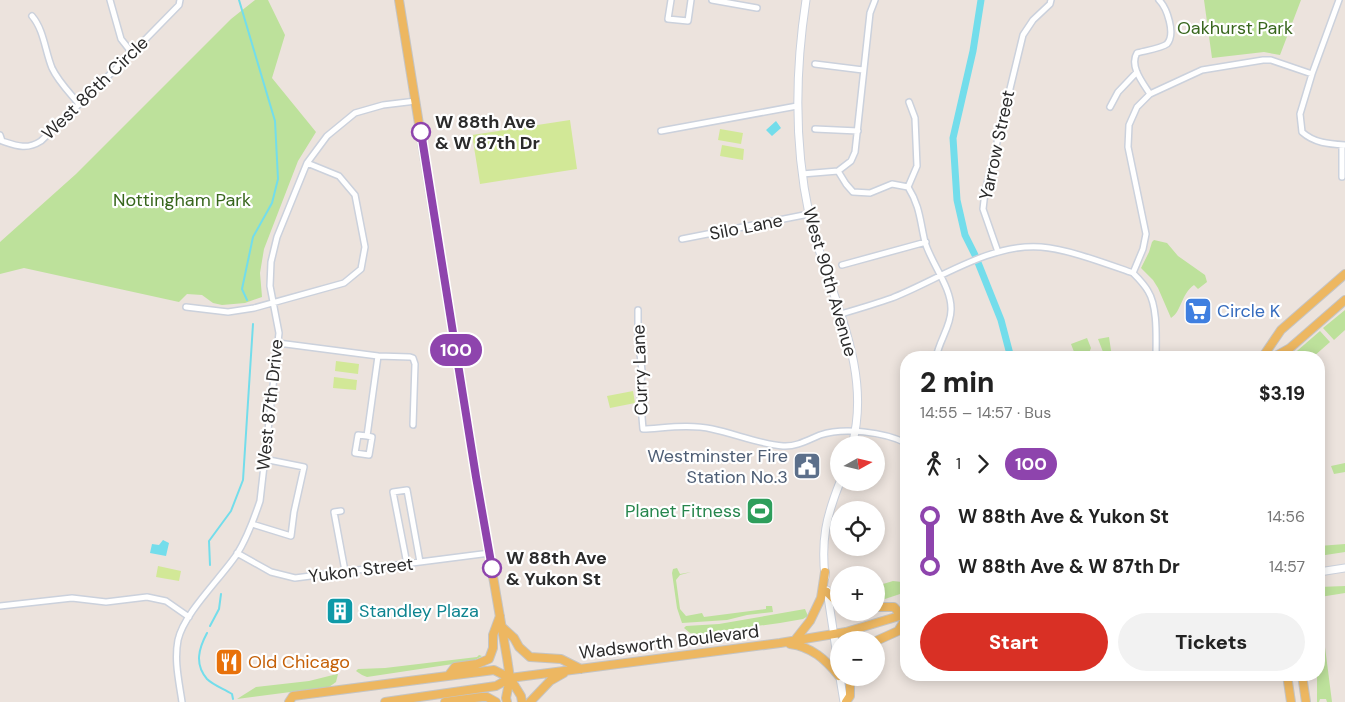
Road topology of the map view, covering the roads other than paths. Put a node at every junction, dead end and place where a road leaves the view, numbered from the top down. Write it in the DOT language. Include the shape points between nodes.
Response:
graph roads {
  1 [pos="110,0"];
  2 [pos="180,0"];
  3 [pos="399,0"];
  4 [pos="671,0"];
  5 [pos="691,0"];
  6 [pos="712,0"];
  7 [pos="806,0"];
  8 [pos="875,0"];
  9 [pos="1051,0"];
  10 [pos="1159,0"];
  11 [pos="1339,0"];
  12 [pos="757,8"];
  13 [pos="32,16"];
  14 [pos="132,53"];
  15 [pos="816,64"];
  16 [pos="863,70"];
  17 [pos="1137,72"];
  18 [pos="1312,74"];
  19 [pos="1150,94"];
  20 [pos="416,100"];
  21 [pos="909,102"];
  22 [pos="78,103"];
  23 [pos="797,106"];
  24 [pos="1110,108"];
  25 [pos="815,129"];
  26 [pos="661,131"];
  27 [pos="858,131"];
  28 [pos="1,140"];
  29 [pos="1343,145"];
  30 [pos="307,163"];
  31 [pos="838,171"];
  32 [pos="802,174"];
  33 [pos="1342,177"];
  34 [pos="908,187"];
  35 [pos="809,214"];
  36 [pos="682,239"];
  37 [pos="926,242"];
  38 [pos="998,252"];
  39 [pos="842,265"];
  40 [pos="1132,273"];
  41 [pos="1345,274"];
  42 [pos="940,276"];
  43 [pos="1345,300"];
  44 [pos="273,304"];
  45 [pos="186,307"];
  46 [pos="638,310"];
  47 [pos="841,314"];
  48 [pos="278,343"];
  49 [pos="938,351"];
  50 [pos="1156,351"];
  51 [pos="1267,351"];
  52 [pos="1285,351"];
  53 [pos="378,356"];
  54 [pos="413,425"];
  55 [pos="856,431"];
  56 [pos="366,436"];
  57 [pos="855,436"];
  58 [pos="900,440"];
  59 [pos="264,459"];
  60 [pos="837,491"];
  61 [pos="341,512"];
  62 [pos="252,524"];
  63 [pos="237,553"];
  64 [pos="490,553"];
  65 [pos="420,562"];
  66 [pos="407,564"];
  67 [pos="1345,568"];
  68 [pos="1325,571"];
  69 [pos="346,572"];
  70 [pos="825,572"];
  71 [pos="827,592"];
  72 [pos="830,595"];
  73 [pos="0,606"];
  74 [pos="885,607"];
  75 [pos="900,612"];
  76 [pos="500,616"];
  77 [pos="900,616"];
  78 [pos="189,617"];
  79 [pos="502,626"];
  80 [pos="900,626"];
  81 [pos="832,631"];
  82 [pos="846,631"];
  83 [pos="830,634"];
  84 [pos="885,637"];
  85 [pos="795,640"];
  86 [pos="780,643"];
  87 [pos="830,665"];
  88 [pos="581,669"];
  89 [pos="568,670"];
  90 [pos="449,676"];
  91 [pos="510,678"];
  92 [pos="1289,681"];
  93 [pos="1303,681"];
  94 [pos="842,686"];
  95 [pos="850,686"];
  96 [pos="428,697"];
  97 [pos="182,702"];
  98 [pos="289,702"];
  99 [pos="385,702"];
  100 [pos="438,702"];
  101 [pos="445,702"];
  102 [pos="496,702"];
  103 [pos="506,702"];
  104 [pos="522,702"];
  105 [pos="530,702"];
  106 [pos="845,702"];
  107 [pos="1291,702"];
  108 [pos="1306,702"];
  1 -- 14 [label="street" via="121,39"];
  2 -- 14 [label="street, West 86th Circle"];
  3 -- 20 [label="main road"];
  4 -- 5 [label="street" via="668,18 688,21"];
  6 -- 12 [label="street"];
  7 -- 23 [label="street, West 90th Avenue"];
  8 -- 16 [label="street" via="870,13"];
  9 -- 38 [label="street, Yarrow Street" via="1027,28 1021,42 983,201 985,217"];
  10 -- 17 [label="street" via="1167,12 1170,36 1166,45 1137,53 1134,58"];
  11 -- 18 [label="street"];
  13 -- 22 [label="street" via="38,23 53,69"];
  14 -- 22 [label="street, West 86th Circle"];
  15 -- 16 [label="street"];
  16 -- 27 [label="street"];
  17 -- 19 [label="street"];
  17 -- 24 [label="street" via="1118,92"];
  18 -- 19 [label="street" via="1264,60 1202,70"];
  18 -- 29 [label="street" via="1300,114 1300,133 1319,142"];
  19 -- 40 [label="street" via="1137,107 1129,125 1128,147 1146,234"];
  20 -- 30 [label="street, West 87th Drive" via="355,112 327,136"];
  20 -- 64 [label="main road"];
  21 -- 34 [label="street" via="915,118 917,166"];
  22 -- 28 [label="street, West 86th Circle" via="34,146 19,147"];
  23 -- 26 [label="street"];
  23 -- 32 [label="street, West 90th Avenue"];
  25 -- 27 [label="street"];
  27 -- 31 [label="street" via="851,161"];
  29 -- 33 [label="street"];
  30 -- 44 [label="street, West 87th Drive" via="277,237 271,262"];
  30 -- 44 [label="street" via="338,176 356,195 365,247 361,269 344,283"];
  31 -- 32 [label="street"];
  31 -- 34 [label="street" via="853,192 870,193 892,184"];
  32 -- 35 [label="street, West 90th Avenue"];
  34 -- 37 [label="street" via="921,216"];
  35 -- 36 [label="street, Silo Lane"];
  35 -- 47 [label="street, West 90th Avenue"];
  37 -- 39 [label="street"];
  37 -- 42 [label="street"];
  38 -- 40 [label="street" via="1020,246 1048,247"];
  38 -- 42 [label="street"];
  40 -- 50 [label="street" via="1149,291"];
  41 -- 51 [label="main road" via="1281,330"];
  42 -- 47 [label="street" via="892,298"];
  42 -- 49 [label="street" via="950,298 951,309"];
  43 -- 52 [label="main road"];
  44 -- 45 [label="street" via="228,312"];
  44 -- 48 [label="street, West 87th Drive"];
  46 -- 55 [label="street, Curry Lane" via="643,429 695,427 785,446 821,435"];
  47 -- 55 [label="street, West 90th Avenue" via="857,384"];
  48 -- 53 [label="street"];
  48 -- 59 [label="street, West 87th Drive"];
  53 -- 54 [label="street" via="410,357 414,361"];
  53 -- 56 [label="street"];
  55 -- 57 [label="street, West 90th Avenue"];
  55 -- 58 [label="street"];
  56 -- 56 [label="street" via="372,436 369,455 355,453 358,435"];
  59 -- 62 [label="street, West 87th Drive" via="260,501"];
  59 -- 62 [label="street" via="304,467 291,536"];
  60 -- 70 [label="street" via="826,526"];
  61 -- 69 [label="street" via="334,512"];
  62 -- 63 [label="street, West 87th Drive"];
  63 -- 69 [label="street, Yukon Street" via="271,572 295,578"];
  63 -- 78 [label="street, West 87th Drive"];
  64 -- 65 [label="street, Yukon Street"];
  64 -- 76 [label="main road"];
  65 -- 66 [label="street, Yukon Street"];
  65 -- 66 [label="street" via="407,490 393,492"];
  66 -- 69 [label="street, Yukon Street"];
  67 -- 68 [label="street"];
  70 -- 71 [label="street"];
  70 -- 85 [label="main road" via="821,598"];
  71 -- 72 [label="main road"];
  71 -- 81 [label="street"];
  73 -- 78 [label="street" via="72,598 106,602 147,597 166,601"];
  74 -- 75 [label="main road" via="894,607"];
  76 -- 79 [label="main road"];
  76 -- 90 [label="main road" via="489,659 455,667"];
  77 -- 82 [label="main road, Wadsworth Boulevard"];
  78 -- 97 [label="street, West 87th Drive" via="178,639 176,664"];
  79 -- 88 [label="main road" via="530,658 561,659"];
  79 -- 91 [label="main road"];
  80 -- 84 [label="main road" via="898,631"];
  83 -- 85 [label="main road, Wadsworth Boulevard"];
  85 -- 86 [label="main road, Wadsworth Boulevard"];
  86 -- 87 [label="main road" via="800,645"];
  86 -- 88 [label="main road, Wadsworth Boulevard"];
  88 -- 89 [label="main road, Wadsworth Boulevard"];
  89 -- 91 [label="main road, Wadsworth Boulevard"];
  89 -- 105 [label="main road" via="550,681"];
  90 -- 91 [label="main road, Wadsworth Boulevard" via="494,670"];
  90 -- 98 [label="main road, Wadsworth Boulevard" via="293,696"];
  91 -- 96 [label="main road, Wadsworth Boulevard" via="496,686"];
  91 -- 103 [label="main road"];
  91 -- 104 [label="main road"];
  92 -- 107 [label="main road"];
  93 -- 108 [label="main road"];
  94 -- 106 [label="street"];
  95 -- 106 [label="main road" via="850,696"];
  96 -- 99 [label="main road, Wadsworth Boulevard"];
  96 -- 100 [label="main road"];
  101 -- 102 [label="main road" via="482,697"];
}
